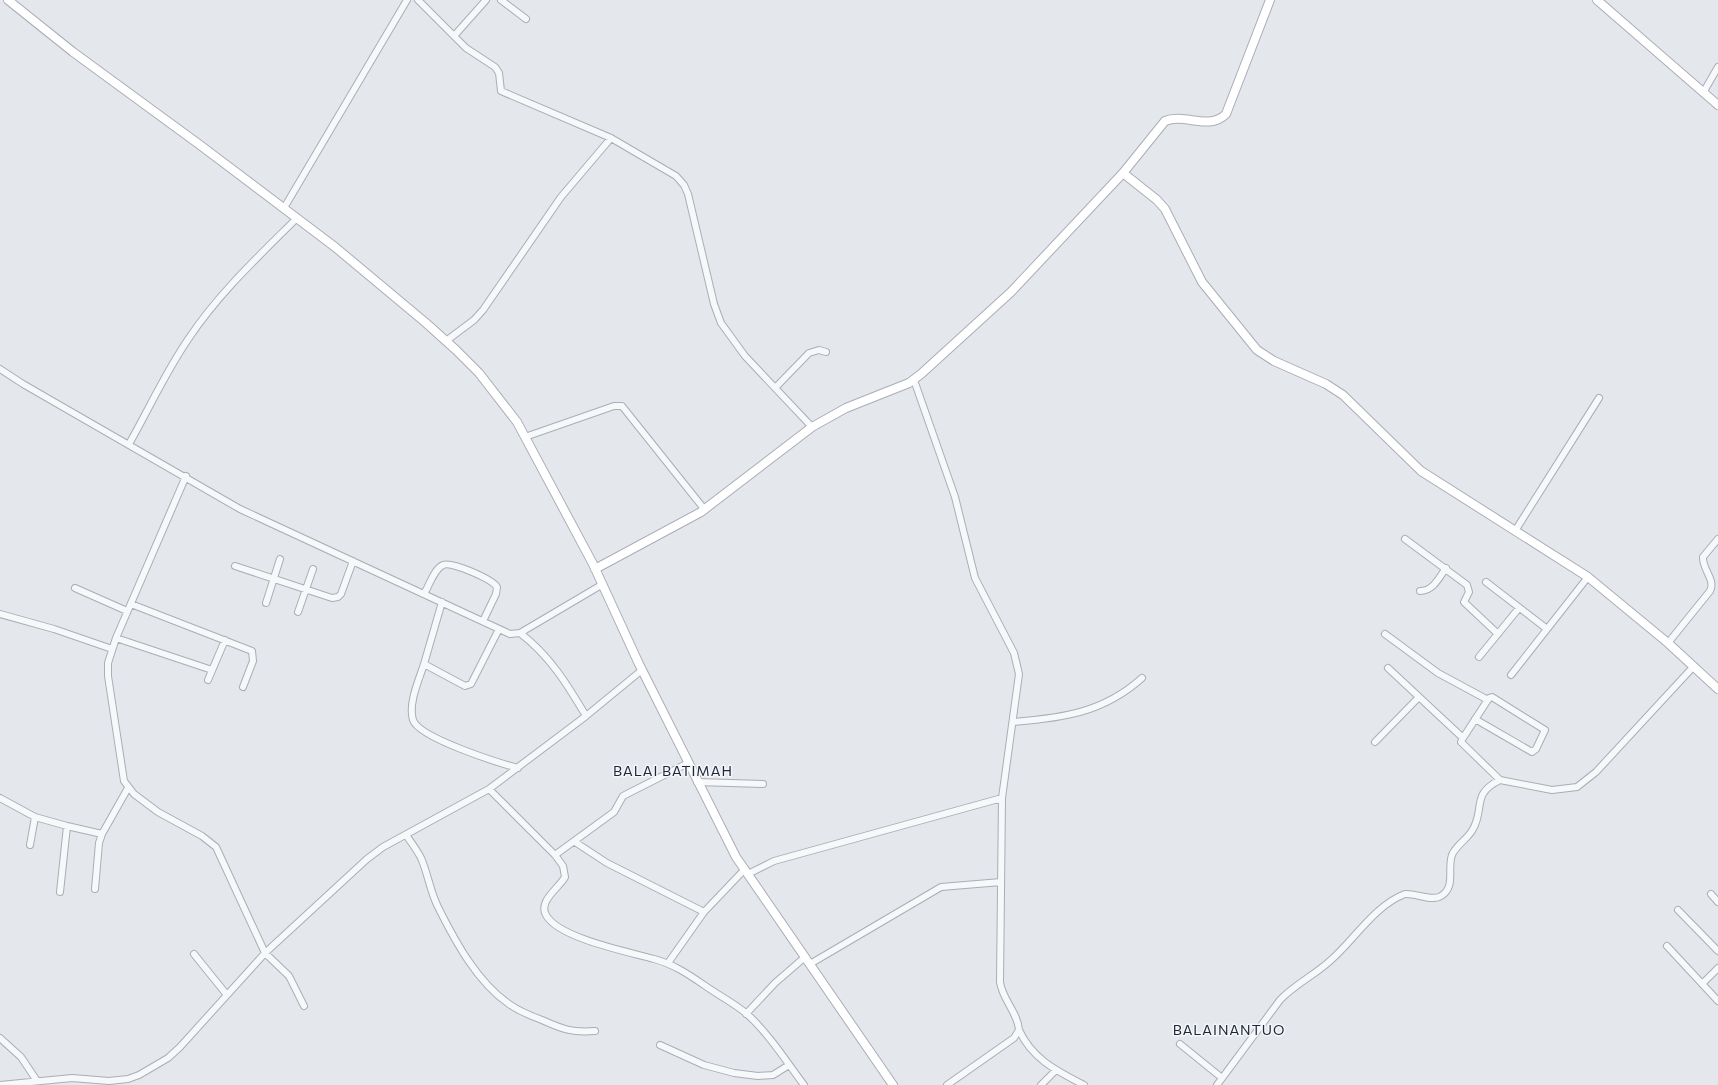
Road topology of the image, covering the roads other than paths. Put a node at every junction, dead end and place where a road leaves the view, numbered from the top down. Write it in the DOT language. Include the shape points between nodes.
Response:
graph roads {
  1 [pos="8,0"];
  2 [pos="407,0"];
  3 [pos="418,0"];
  4 [pos="486,0"];
  5 [pos="501,0"];
  6 [pos="1270,0"];
  7 [pos="1597,0"];
  8 [pos="526,19"];
  9 [pos="454,36"];
  10 [pos="1718,67"];
  11 [pos="1703,93"];
  12 [pos="1718,105"];
  13 [pos="612,138"];
  14 [pos="1123,173"];
  15 [pos="284,208"];
  16 [pos="297,218"];
  17 [pos="446,341"];
  18 [pos="826,352"];
  19 [pos="0,369"];
  20 [pos="914,380"];
  21 [pos="776,387"];
  22 [pos="1599,398"];
  23 [pos="812,427"];
  24 [pos="525,437"];
  25 [pos="129,444"];
  26 [pos="186,476"];
  27 [pos="705,510"];
  28 [pos="1515,530"];
  29 [pos="1405,539"];
  30 [pos="1718,539"];
  31 [pos="280,559"];
  32 [pos="353,561"];
  33 [pos="235,566"];
  34 [pos="313,568"];
  35 [pos="1446,568"];
  36 [pos="595,569"];
  37 [pos="1588,577"];
  38 [pos="275,579"];
  39 [pos="1486,582"];
  40 [pos="603,584"];
  41 [pos="75,588"];
  42 [pos="305,589"];
  43 [pos="1420,590"];
  44 [pos="424,594"];
  45 [pos="442,602"];
  46 [pos="266,603"];
  47 [pos="130,604"];
  48 [pos="1520,608"];
  49 [pos="128,611"];
  50 [pos="298,612"];
  51 [pos="0,614"];
  52 [pos="483,621"];
  53 [pos="499,629"];
  54 [pos="1547,629"];
  55 [pos="520,633"];
  56 [pos="1385,634"];
  57 [pos="1498,634"];
  58 [pos="116,638"];
  59 [pos="225,640"];
  60 [pos="1668,643"];
  61 [pos="112,649"];
  62 [pos="1479,657"];
  63 [pos="424,664"];
  64 [pos="1694,666"];
  65 [pos="1388,668"];
  66 [pos="212,670"];
  67 [pos="642,670"];
  68 [pos="1511,675"];
  69 [pos="1142,678"];
  70 [pos="208,680"];
  71 [pos="243,687"];
  72 [pos="1718,690"];
  73 [pos="1419,697"];
  74 [pos="1488,700"];
  75 [pos="586,716"];
  76 [pos="1475,720"];
  77 [pos="1013,722"];
  78 [pos="1463,738"];
  79 [pos="1375,742"];
  80 [pos="688,763"];
  81 [pos="518,768"];
  82 [pos="1500,780"];
  83 [pos="697,782"];
  84 [pos="763,784"];
  85 [pos="128,788"];
  86 [pos="489,789"];
  87 [pos="0,798"];
  88 [pos="1002,798"];
  89 [pos="35,817"];
  90 [pos="67,826"];
  91 [pos="102,834"];
  92 [pos="406,835"];
  93 [pos="574,842"];
  94 [pos="30,845"];
  95 [pos="555,855"];
  96 [pos="747,871"];
  97 [pos="1001,882"];
  98 [pos="95,889"];
  99 [pos="60,892"];
  100 [pos="1711,894"];
  101 [pos="1718,902"];
  102 [pos="1678,910"];
  103 [pos="704,912"];
  104 [pos="1667,946"];
  105 [pos="1718,951"];
  106 [pos="265,953"];
  107 [pos="194,954"];
  108 [pos="805,957"];
  109 [pos="668,963"];
  110 [pos="810,964"];
  111 [pos="1718,968"];
  112 [pos="1702,984"];
  113 [pos="227,995"];
  114 [pos="1718,1001"];
  115 [pos="304,1006"];
  116 [pos="746,1014"];
  117 [pos="1019,1030"];
  118 [pos="595,1031"];
  119 [pos="0,1038"];
  120 [pos="1180,1044"];
  121 [pos="660,1045"];
  122 [pos="789,1065"];
  123 [pos="1056,1070"];
  124 [pos="1222,1078"];
  125 [pos="37,1081"];
  126 [pos="0,1085"];
  127 [pos="804,1085"];
  128 [pos="893,1085"];
  129 [pos="947,1085"];
  130 [pos="1040,1085"];
  131 [pos="1084,1085"];
  132 [pos="1217,1085"];
  1 -- 15 [label="street" via="72,52"];
  2 -- 15 [label="street"];
  3 -- 9 [label="street"];
  4 -- 9 [label="street"];
  5 -- 8 [label="street"];
  6 -- 14 [label="street" via="1226,114 1213,122 1174,119 1165,121"];
  7 -- 11 [label="street"];
  9 -- 13 [label="street" via="466,48 498,70 501,91"];
  10 -- 11 [label="street"];
  11 -- 12 [label="street"];
  13 -- 17 [label="street" via="561,197 483,310"];
  13 -- 21 [label="street" via="676,176 684,185 721,323 736,346"];
  14 -- 20 [label="street" via="1008,296"];
  14 -- 28 [label="street" via="1157,200 1165,210 1199,277 1257,350 1343,395 1422,470"];
  15 -- 16 [label="street"];
  16 -- 17 [label="street" via="389,291"];
  16 -- 25 [label="street" via="228,287 195,329"];
  17 -- 24 [label="street" via="478,373"];
  18 -- 21 [label="street" via="819,350 809,353"];
  19 -- 25 [label="street"];
  20 -- 23 [label="street" via="846,408"];
  20 -- 77 [label="street" via="955,497 975,578 1018,665"];
  21 -- 23 [label="street"];
  22 -- 28 [label="street"];
  23 -- 27 [label="street"];
  24 -- 27 [label="street" via="614,406 622,406"];
  24 -- 36 [label="street"];
  25 -- 26 [label="street"];
  26 -- 32 [label="street" via="240,509"];
  26 -- 47 [label="street"];
  27 -- 36 [label="street"];
  28 -- 37 [label="street"];
  29 -- 35 [label="street"];
  30 -- 60 [label="street" via="1703,557 1703,565 1712,583 1710,592"];
  31 -- 38 [label="street"];
  32 -- 42 [label="street" via="338,597 332,598"];
  32 -- 44 [label="street"];
  33 -- 38 [label="street"];
  34 -- 42 [label="street"];
  35 -- 43 [label="street" via="1432,587 1426,591"];
  35 -- 57 [label="street" via="1467,585 1468,592 1464,602 1466,606"];
  36 -- 40 [label="street"];
  37 -- 54 [label="street"];
  37 -- 60 [label="street"];
  38 -- 42 [label="street"];
  38 -- 46 [label="street"];
  39 -- 48 [label="street"];
  40 -- 55 [label="street"];
  40 -- 67 [label="street"];
  41 -- 49 [label="street"];
  42 -- 50 [label="street"];
  44 -- 45 [label="street"];
  44 -- 52 [label="street" via="438,568 444,564 451,564 490,580 496,587 496,594"];
  45 -- 52 [label="street"];
  45 -- 63 [label="street"];
  47 -- 49 [label="street"];
  47 -- 59 [label="street"];
  48 -- 54 [label="street"];
  48 -- 57 [label="street"];
  49 -- 58 [label="street"];
  51 -- 61 [label="street"];
  52 -- 53 [label="street"];
  53 -- 55 [label="street" via="513,635"];
  53 -- 63 [label="street" via="468,686"];
  54 -- 68 [label="street"];
  55 -- 75 [label="street" via="538,647 555,668"];
  56 -- 74 [label="street" via="1438,673"];
  57 -- 62 [label="street"];
  58 -- 61 [label="street"];
  58 -- 66 [label="street"];
  59 -- 66 [label="street"];
  59 -- 71 [label="street" via="249,648 254,654"];
  60 -- 64 [label="street"];
  61 -- 85 [label="street" via="108,663 109,689 122,774"];
  63 -- 81 [label="street" via="413,703 413,720 416,725 479,756"];
  64 -- 72 [label="street"];
  64 -- 82 [label="street" via="1596,772 1577,787 1552,790"];
  65 -- 73 [label="street"];
  66 -- 70 [label="street"];
  67 -- 75 [label="street"];
  67 -- 80 [label="street"];
  69 -- 77 [label="street" via="1113,700 1084,712 1058,718"];
  73 -- 78 [label="street"];
  73 -- 79 [label="street"];
  74 -- 76 [label="street"];
  74 -- 76 [label="street" via="1492,698 1544,729 1546,732 1536,749 1534,752 1530,751"];
  75 -- 81 [label="street"];
  76 -- 78 [label="street"];
  77 -- 88 [label="street"];
  78 -- 82 [label="street" via="1463,746"];
  80 -- 83 [label="street"];
  80 -- 93 [label="street" via="623,796 614,812"];
  81 -- 86 [label="street"];
  82 -- 124 [label="street" via="1482,795 1474,829 1452,855 1447,891 1436,897 1408,894 1400,896 1372,917 1331,961 1291,989 1280,1000"];
  83 -- 84 [label="street"];
  83 -- 96 [label="street"];
  85 -- 91 [label="street"];
  85 -- 106 [label="street" via="158,812 202,836 216,848"];
  86 -- 92 [label="street"];
  86 -- 95 [label="street"];
  87 -- 89 [label="street"];
  88 -- 96 [label="street" via="774,861"];
  88 -- 97 [label="street"];
  89 -- 90 [label="street"];
  89 -- 94 [label="street"];
  90 -- 91 [label="street"];
  90 -- 99 [label="street"];
  91 -- 98 [label="street"];
  92 -- 106 [label="street" via="367,859"];
  92 -- 118 [label="street" via="420,857 438,908 467,959 488,985 509,1004 559,1028 577,1032"];
  93 -- 95 [label="street"];
  93 -- 103 [label="street" via="607,863"];
  95 -- 109 [label="street" via="566,874 545,904 545,912 552,923 598,944"];
  96 -- 103 [label="street"];
  96 -- 108 [label="street"];
  97 -- 110 [label="street" via="941,886"];
  97 -- 117 [label="street" via="1001,989"];
  100 -- 101 [label="street"];
  102 -- 105 [label="street"];
  103 -- 109 [label="street"];
  104 -- 112 [label="street"];
  106 -- 113 [label="street"];
  106 -- 115 [label="street" via="289,976"];
  107 -- 113 [label="street"];
  108 -- 110 [label="street"];
  108 -- 116 [label="street" via="775,983"];
  109 -- 116 [label="street"];
  110 -- 128 [label="street"];
  111 -- 112 [label="street"];
  112 -- 114 [label="street"];
  113 -- 125 [label="street" via="175,1053 139,1075 118,1081 80,1078"];
  116 -- 122 [label="street"];
  117 -- 123 [label="street" via="1040,1060"];
  117 -- 129 [label="street" via="1014,1038"];
  119 -- 125 [label="street" via="21,1057"];
  120 -- 124 [label="street"];
  121 -- 122 [label="street" via="704,1065 734,1073 773,1075"];
  122 -- 127 [label="street"];
  123 -- 130 [label="street"];
  123 -- 131 [label="street"];
  124 -- 132 [label="street"];
  125 -- 126 [label="street"];
}
